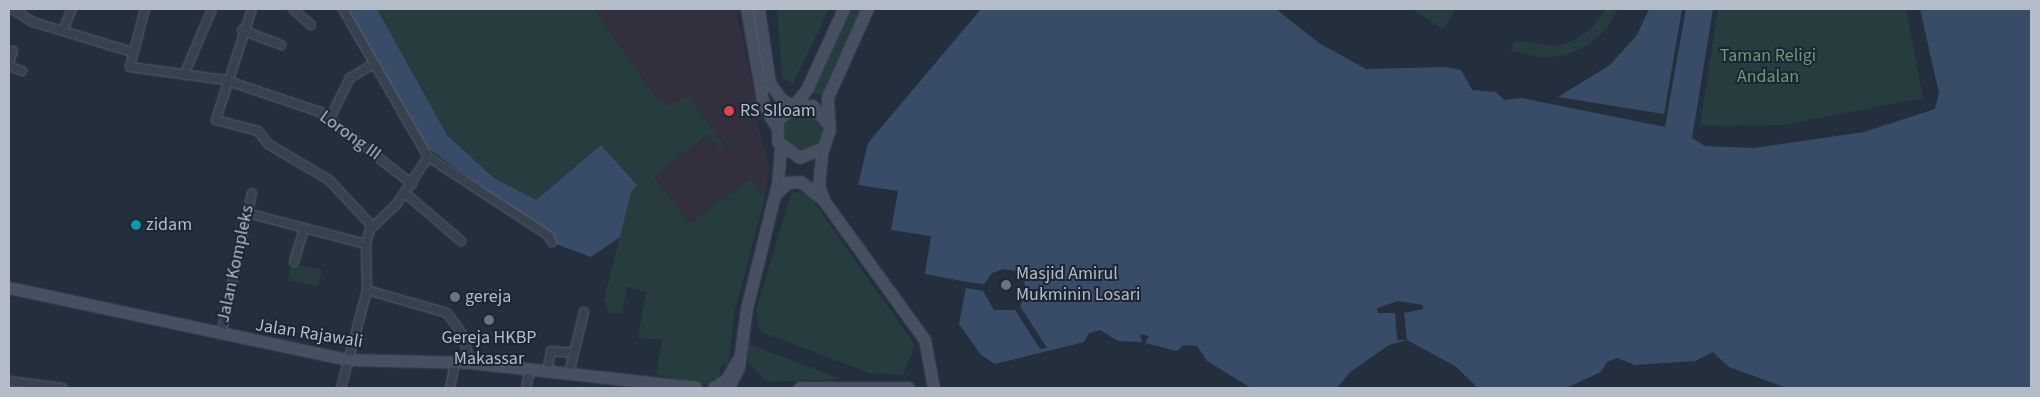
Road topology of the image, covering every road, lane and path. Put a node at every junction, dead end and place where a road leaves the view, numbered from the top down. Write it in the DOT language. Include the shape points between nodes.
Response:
graph roads {
  1 [pos="72,9"];
  2 [pos="145,9"];
  3 [pos="212,9"];
  4 [pos="252,9"];
  5 [pos="293,9"];
  6 [pos="343,9"];
  7 [pos="747,9"];
  8 [pos="759,9"];
  9 [pos="844,9"];
  10 [pos="868,9"];
  11 [pos="12,12"];
  12 [pos="311,25"];
  13 [pos="242,30"];
  14 [pos="63,31"];
  15 [pos="281,45"];
  16 [pos="13,51"];
  17 [pos="132,52"];
  18 [pos="9,62"];
  19 [pos="374,64"];
  20 [pos="9,66"];
  21 [pos="22,71"];
  22 [pos="184,75"];
  23 [pos="225,80"];
  24 [pos="794,106"];
  25 [pos="330,118"];
  26 [pos="829,125"];
  27 [pos="776,126"];
  28 [pos="781,147"];
  29 [pos="824,148"];
  30 [pos="428,158"];
  31 [pos="412,184"];
  32 [pos="252,193"];
  33 [pos="405,193"];
  34 [pos="776,197"];
  35 [pos="825,202"];
  36 [pos="247,213"];
  37 [pos="372,226"];
  38 [pos="304,230"];
  39 [pos="461,241"];
  40 [pos="552,242"];
  41 [pos="366,244"];
  42 [pos="294,262"];
  43 [pos="9,288"];
  44 [pos="367,290"];
  45 [pos="584,312"];
  46 [pos="221,335"];
  47 [pos="574,352"];
  48 [pos="738,359"];
  49 [pos="348,360"];
  50 [pos="455,362"];
  51 [pos="472,363"];
  52 [pos="530,370"];
  53 [pos="547,372"];
  54 [pos="569,374"];
  55 [pos="9,381"];
  56 [pos="848,387"];
  57 [pos="64,388"];
  58 [pos="341,388"];
  59 [pos="450,388"];
  60 [pos="526,388"];
  61 [pos="691,388"];
  62 [pos="714,388"];
  63 [pos="729,388"];
  64 [pos="800,388"];
  65 [pos="908,388"];
  66 [pos="934,388"];
  1 -- 14 [label="street"];
  2 -- 17 [label="street"];
  3 -- 22 [label="street"];
  4 -- 13 [label="street"];
  5 -- 12 [label="street"];
  6 -- 19 [label="street"];
  7 -- 27 [label="main road" via="764,106"];
  8 -- 24 [label="main road" via="770,83 776,94"];
  9 -- 24 [label="main road" via="807,90"];
  10 -- 26 [label="main road" via="828,98"];
  11 -- 14 [label="street"];
  13 -- 15 [label="street"];
  13 -- 23 [label="street"];
  14 -- 17 [label="street"];
  16 -- 18 [label="street"];
  17 -- 22 [label="street, Lorong III" via="130,67"];
  19 -- 25 [label="street" via="350,78"];
  19 -- 30 [label="street"];
  20 -- 21 [label="street"];
  22 -- 23 [label="street, Lorong III"];
  23 -- 25 [label="street, Lorong III"];
  23 -- 37 [label="street" via="216,120 258,131 268,144 329,180"];
  24 -- 26 [label="main road" via="813,106"];
  24 -- 27 [label="main road"];
  25 -- 31 [label="street, Lorong III"];
  26 -- 29 [label="main road"];
  27 -- 28 [label="main road"];
  28 -- 29 [label="main road" via="800,158"];
  28 -- 34 [label="main road"];
  29 -- 35 [label="main road" via="819,185"];
  30 -- 31 [label="street"];
  30 -- 40 [label="street" via="549,236"];
  31 -- 33 [label="street"];
  32 -- 36 [label="street, Jalan Kompleks"];
  33 -- 37 [label="street"];
  33 -- 39 [label="street"];
  34 -- 35 [label="main road" via="785,185 800,182"];
  34 -- 48 [label="main road"];
  35 -- 66 [label="main road" via="925,340"];
  36 -- 38 [label="street"];
  36 -- 46 [label="street, Jalan Kompleks"];
  37 -- 41 [label="street"];
  38 -- 41 [label="street"];
  38 -- 42 [label="street"];
  41 -- 44 [label="street"];
  43 -- 46 [label="main road, Jalan Rajawali"];
  44 -- 49 [label="street"];
  44 -- 51 [label="street" via="447,312 462,334"];
  45 -- 47 [label="street"];
  46 -- 49 [label="main road, Jalan Rajawali"];
  47 -- 53 [label="street" via="551,351"];
  47 -- 54 [label="street"];
  48 -- 62 [label="main road" via="727,380"];
  48 -- 63 [label="main road" via="738,374"];
  49 -- 50 [label="main road, Jalan Rajawali"];
  49 -- 58 [label="street"];
  50 -- 51 [label="main road, Jalan Rajawali"];
  50 -- 59 [label="street"];
  51 -- 52 [label="main road, Jalan Rajawali"];
  52 -- 53 [label="main road, Jalan Rajawali"];
  52 -- 60 [label="street"];
  53 -- 54 [label="main road, Jalan Rajawali"];
  54 -- 61 [label="main road, Jalan Rajawali"];
  55 -- 57 [label="street"];
  56 -- 64 [label="main road"];
  56 -- 65 [label="main road"];
}
